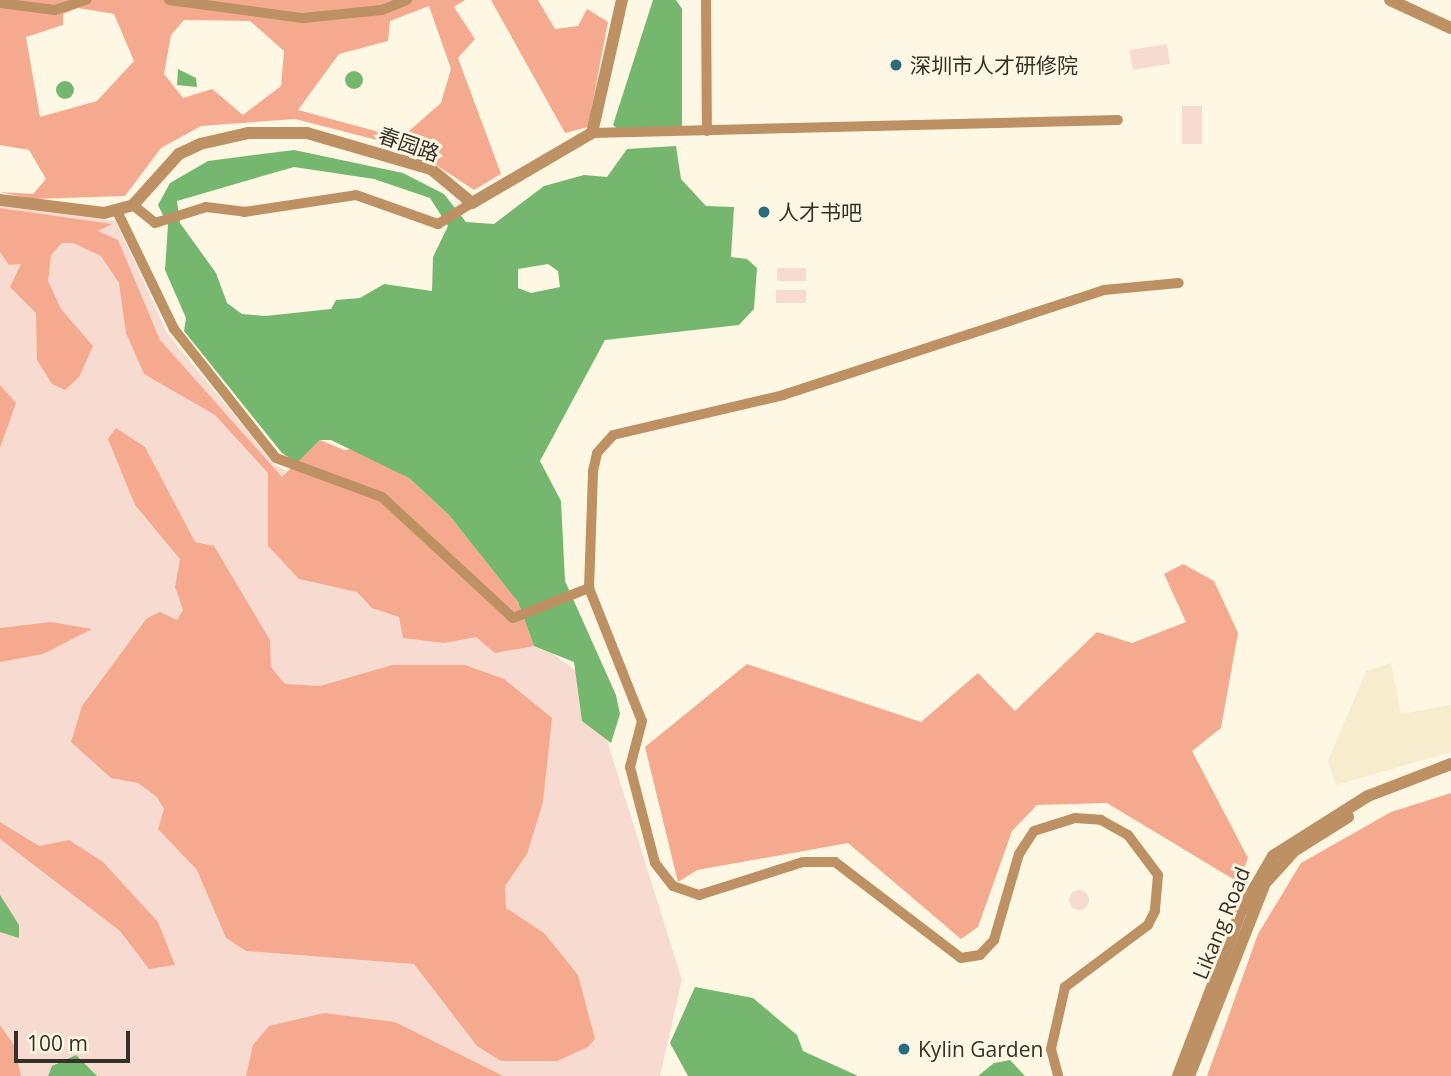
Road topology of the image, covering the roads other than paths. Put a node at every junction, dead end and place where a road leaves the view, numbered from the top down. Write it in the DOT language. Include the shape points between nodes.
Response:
graph roads {
  1 [pos="86,0"];
  2 [pos="169,0"];
  3 [pos="407,0"];
  4 [pos="622,0"];
  5 [pos="706,0"];
  6 [pos="1390,0"];
  7 [pos="0,3"];
  8 [pos="1451,28"];
  9 [pos="1118,120"];
  10 [pos="707,131"];
  11 [pos="592,134"];
  12 [pos="0,200"];
  13 [pos="472,203"];
  14 [pos="133,205"];
  15 [pos="116,209"];
  16 [pos="1179,283"];
  17 [pos="589,588"];
  18 [pos="1451,764"];
  19 [pos="1451,772"];
  20 [pos="1058,1076"];
  21 [pos="1178,1076"];
  22 [pos="1189,1076"];
  1 -- 7 [label="street" via="55,10"];
  2 -- 3 [label="street" via="303,19 382,10"];
  4 -- 11 [label="street"];
  5 -- 10 [label="street"];
  6 -- 8 [label="street"];
  9 -- 10 [label="street"];
  10 -- 11 [label="street"];
  11 -- 13 [label="street"];
  12 -- 15 [label="street"];
  13 -- 14 [label="street" via="438,225 356,195 244,212 187,212 155,223"];
  13 -- 14 [label="street, 春园路" via="431,170 323,136 272,133 236,136 179,154"];
  14 -- 15 [label="street"];
  15 -- 17 [label="street" via="174,329 276,458 382,497 506,614 519,618"];
  16 -- 17 [label="street" via="1104,290 783,395 613,435 593,471"];
  17 -- 20 [label="street" via="642,721 630,767 655,863 673,886 699,895 803,862 835,862 961,958 980,955 994,940 1018,855 1034,831 1075,818 1101,820 1128,835 1158,875 1155,911 1148,926 1065,987 1052,1028"];
  18 -- 21 [label="street, Likang Road" via="1368,796 1273,856 1241,911"];
  19 -- 22 [label="street, Likang Road" via="1354,813 1274,870 1249,917"];
}
